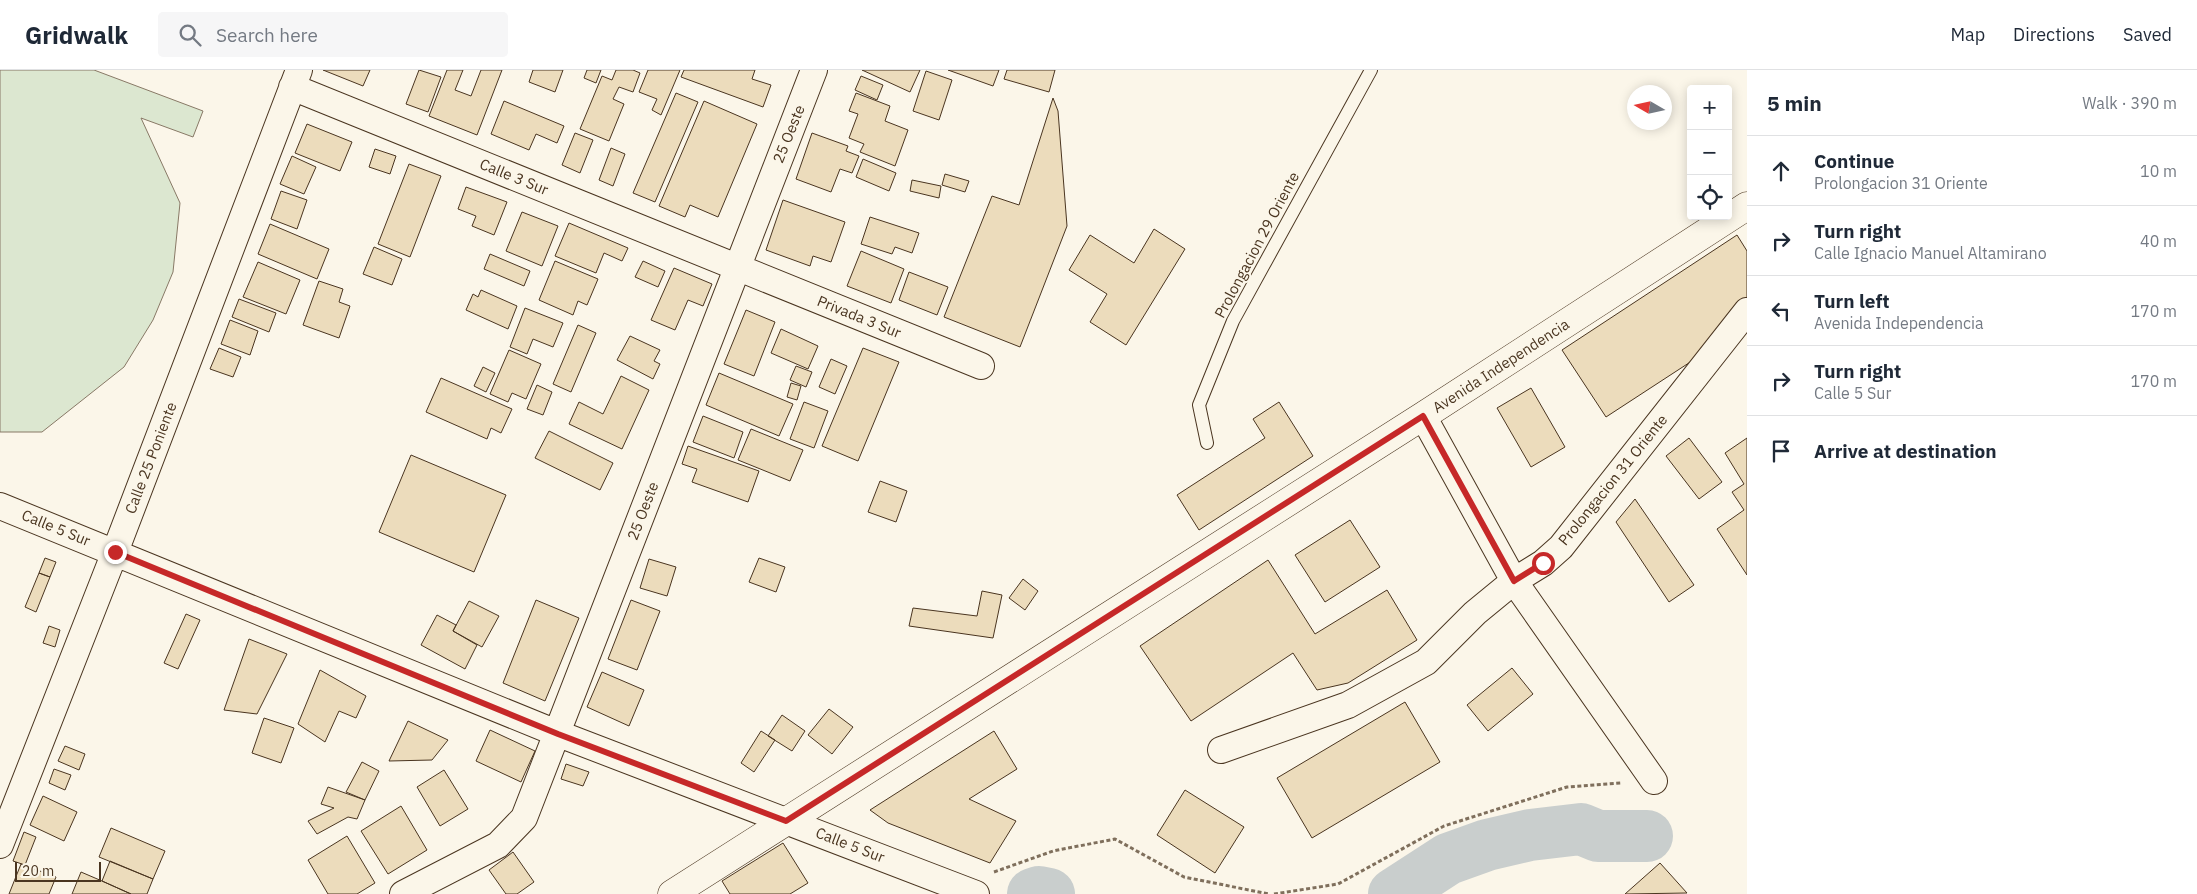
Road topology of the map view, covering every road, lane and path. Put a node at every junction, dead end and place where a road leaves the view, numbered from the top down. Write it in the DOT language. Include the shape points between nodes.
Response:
graph roads {
  1 [pos="814,70"];
  2 [pos="1370,70"];
  3 [pos="295,79"];
  4 [pos="1747,206"];
  5 [pos="736,268"];
  6 [pos="1747,311"];
  7 [pos="981,366"];
  8 [pos="1423,416"];
  9 [pos="1207,443"];
  10 [pos="0,506"];
  11 [pos="115,552"];
  12 [pos="1514,581"];
  13 [pos="558,734"];
  14 [pos="1221,750"];
  15 [pos="1654,781"];
  16 [pos="786,821"];
  17 [pos="0,845"];
  18 [pos="966,890"];
  19 [pos="403,894"];
  20 [pos="672,894"];
  21 [pos="1269,894"];
  22 [pos="1274,894"];
  1 -- 5 [label="street, 25 Oeste"];
  2 -- 9 [label="lane, Prolongacion 29 Oriente" via="1233,321 1199,405"];
  3 -- 5 [label="street, Calle 3 Sur"];
  3 -- 11 [label="street, Calle 25 Poniente"];
  4 -- 8 [label="street, Avenida Independencia"];
  5 -- 7 [label="street, Privada 3 Sur"];
  5 -- 13 [label="street, 25 Oeste"];
  6 -- 12 [label="street, Prolongacion 31 Oriente" via="1561,547"];
  8 -- 12 [label="street"];
  8 -- 16 [label="street, Avenida Independencia"];
  10 -- 11 [label="street, Calle 5 Sur"];
  11 -- 13 [label="street, Calle 5 Sur"];
  11 -- 17 [label="street, Calle 25 Poniente"];
  12 -- 14 [label="street, Prolongacion 31 Oriente" via="1475,613 1426,662 1348,705"];
  12 -- 15 [label="street"];
  13 -- 16 [label="street, Calle 5 Sur"];
  13 -- 19 [label="street, 25 Oeste" via="524,818 498,845"];
  15 -- 22 [label="path" via="1567,787 1444,826 1338,884"];
  16 -- 18 [label="street, Calle 5 Sur"];
  16 -- 20 [label="street, Avenida Independencia"];
  18 -- 21 [label="path" via="1054,851 1115,839 1184,877"];
}
